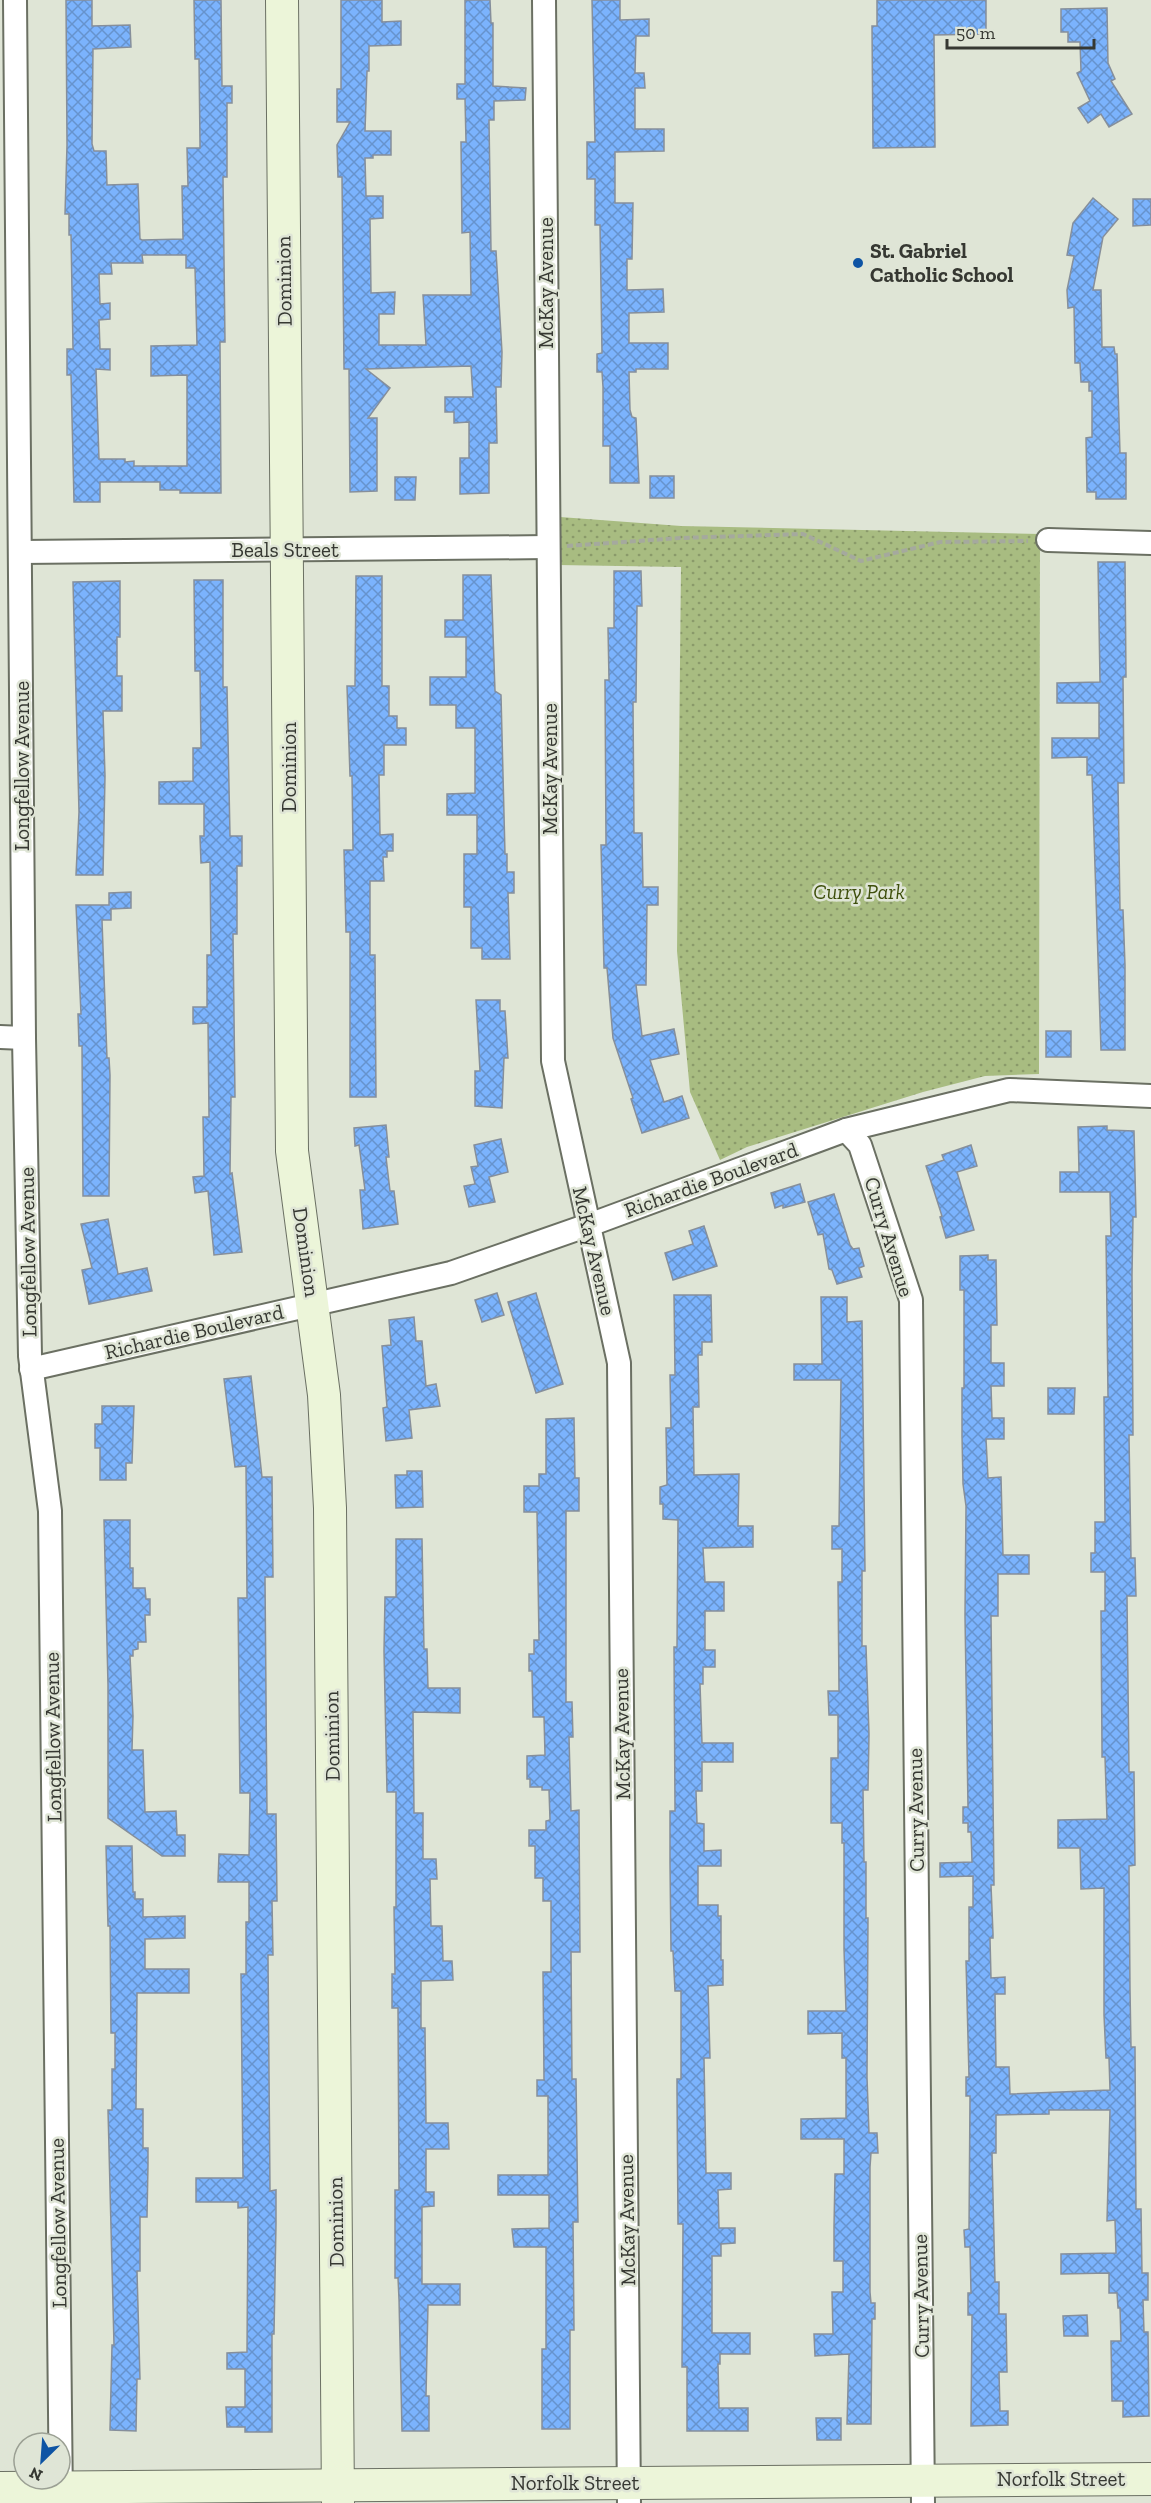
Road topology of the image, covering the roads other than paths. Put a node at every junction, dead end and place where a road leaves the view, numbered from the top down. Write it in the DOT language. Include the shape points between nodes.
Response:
graph roads {
  1 [pos="15,0"];
  2 [pos="282,0"];
  3 [pos="544,0"];
  4 [pos="1043,541"];
  5 [pos="1151,543"];
  6 [pos="557,546"];
  7 [pos="287,550"];
  8 [pos="21,552"];
  9 [pos="0,1037"];
  10 [pos="24,1038"];
  11 [pos="1151,1096"];
  12 [pos="846,1130"];
  13 [pos="590,1225"];
  14 [pos="313,1304"];
  15 [pos="31,1369"];
  16 [pos="1151,2479"];
  17 [pos="0,2488"];
  18 [pos="923,2492"];
  19 [pos="629,2493"];
  20 [pos="338,2494"];
  21 [pos="60,2495"];
  1 -- 8 [label="street, Longfellow Avenue"];
  2 -- 7 [label="street, Dominion"];
  3 -- 6 [label="street, McKay Avenue"];
  4 -- 5 [label="street"];
  6 -- 7 [label="street, Beals Street"];
  6 -- 13 [label="street, McKay Avenue" via="552,1061"];
  7 -- 8 [label="street, Beals Street"];
  7 -- 14 [label="street, Dominion" via="292,1150"];
  8 -- 10 [label="street, Longfellow Avenue"];
  9 -- 10 [label="street"];
  10 -- 15 [label="street, Longfellow Avenue"];
  11 -- 12 [label="street, Richardie Boulevard" via="1010,1090"];
  12 -- 13 [label="street, Richardie Boulevard"];
  12 -- 18 [label="street, Curry Avenue" via="860,1145 911,1300"];
  13 -- 14 [label="street, Richardie Boulevard" via="451,1273"];
  13 -- 19 [label="street, McKay Avenue" via="619,1363"];
  14 -- 15 [label="street, Richardie Boulevard"];
  14 -- 20 [label="street, Dominion" via="324,1395 330,1508"];
  15 -- 21 [label="street, Longfellow Avenue" via="50,1511"];
  16 -- 18 [label="street, Norfolk Street"];
  17 -- 21 [label="street, Norfolk Street"];
  18 -- 19 [label="street, Norfolk Street"];
  19 -- 20 [label="street, Norfolk Street"];
  20 -- 21 [label="street, Norfolk Street"];
}
